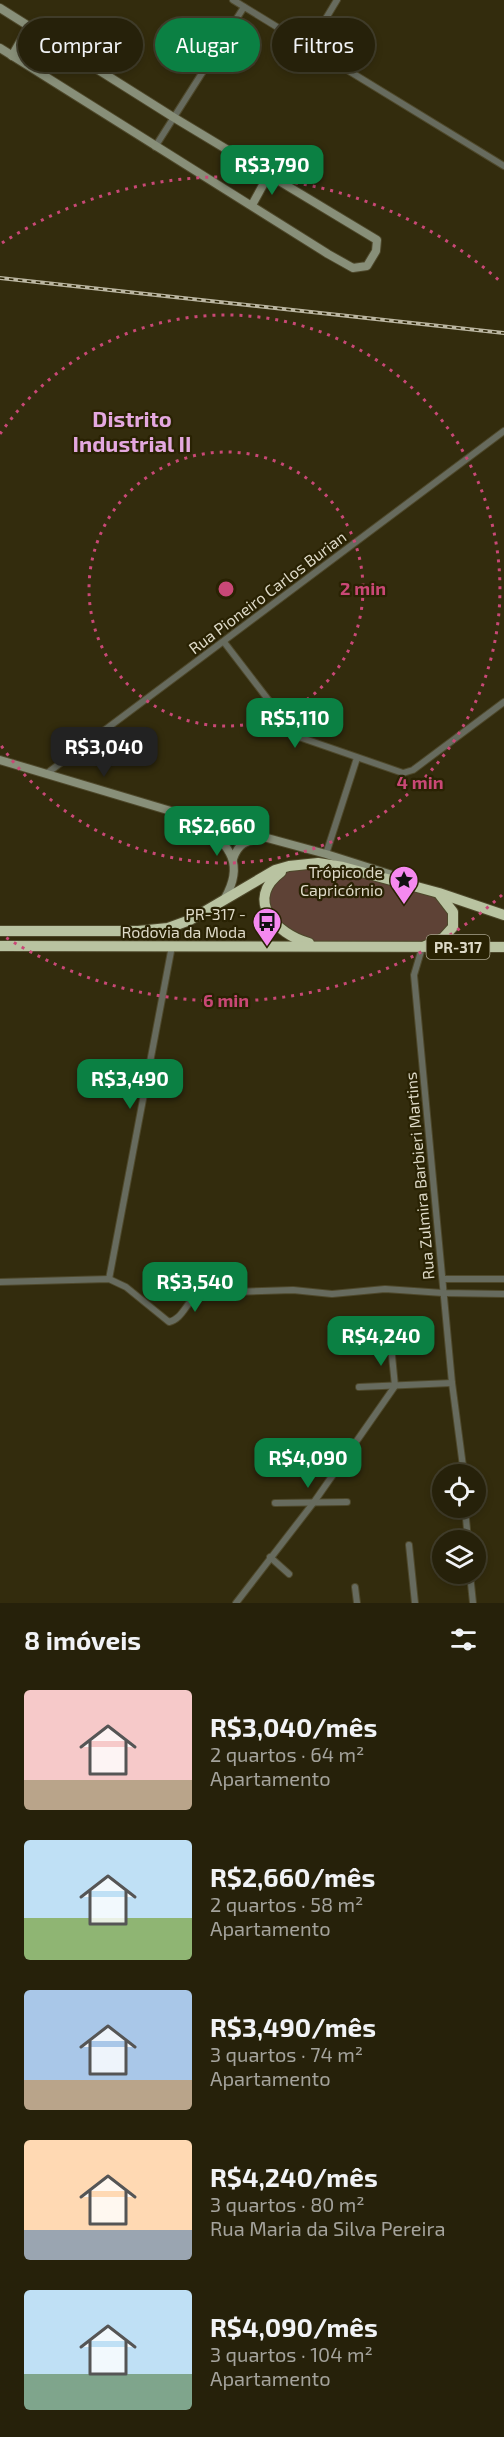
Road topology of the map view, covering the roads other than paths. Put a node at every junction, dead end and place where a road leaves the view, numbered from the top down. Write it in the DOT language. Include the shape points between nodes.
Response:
graph roads {
  1 [pos="233,0"];
  2 [pos="337,0"];
  3 [pos="244,7"];
  4 [pos="0,9"];
  5 [pos="326,18"];
  6 [pos="18,20"];
  7 [pos="272,25"];
  8 [pos="18,45"];
  9 [pos="0,48"];
  10 [pos="12,56"];
  11 [pos="102,72"];
  12 [pos="348,72"];
  13 [pos="173,117"];
  14 [pos="155,147"];
  15 [pos="504,166"];
  16 [pos="269,174"];
  17 [pos="252,205"];
  18 [pos="504,431"];
  19 [pos="224,642"];
  20 [pos="504,702"];
  21 [pos="357,758"];
  22 [pos="0,760"];
  23 [pos="46,774"];
  24 [pos="201,820"];
  25 [pos="267,838"];
  26 [pos="326,854"];
  27 [pos="234,859"];
  28 [pos="289,866"];
  29 [pos="439,894"];
  30 [pos="225,898"];
  31 [pos="504,915"];
  32 [pos="0,931"];
  33 [pos="172,945"];
  34 [pos="0,946"];
  35 [pos="320,946"];
  36 [pos="504,947"];
  37 [pos="423,948"];
  38 [pos="109,1279"];
  39 [pos="443,1279"];
  40 [pos="504,1279"];
  41 [pos="0,1281"];
  42 [pos="443,1293"];
  43 [pos="504,1294"];
  44 [pos="391,1346"];
  45 [pos="452,1383"];
  46 [pos="395,1386"];
  47 [pos="360,1388"];
  48 [pos="463,1464"];
  49 [pos="314,1502"];
  50 [pos="347,1502"];
  51 [pos="275,1503"];
  52 [pos="409,1545"];
  53 [pos="270,1557"];
  54 [pos="289,1574"];
  55 [pos="471,1584"];
  56 [pos="355,1587"];
  57 [pos="236,1603"];
  58 [pos="357,1603"];
  59 [pos="415,1603"];
  60 [pos="473,1603"];
  1 -- 3 [label="street"];
  2 -- 5 [label="street"];
  3 -- 7 [label="street"];
  3 -- 13 [label="street"];
  4 -- 6 [label="street"];
  8 -- 10 [label="street"];
  9 -- 10 [label="street"];
  10 -- 14 [label="street"];
  11 -- 13 [label="street"];
  12 -- 15 [label="street"];
  13 -- 14 [label="street"];
  13 -- 16 [label="street"];
  14 -- 17 [label="street"];
  16 -- 17 [label="street"];
  16 -- 17 [label="street" via="377,240 376,251 367,266 353,268"];
  18 -- 19 [label="street, Rua Pioneiro Carlos Burian"];
  19 -- 21 [label="street" via="296,736"];
  19 -- 23 [label="street, Rua Pioneiro Carlos Burian"];
  20 -- 21 [label="street" via="406,773"];
  21 -- 26 [label="street"];
  22 -- 23 [label="street"];
  23 -- 24 [label="street"];
  24 -- 25 [label="street"];
  24 -- 27 [label="street"];
  25 -- 26 [label="street"];
  25 -- 27 [label="street" via="241,844"];
  26 -- 29 [label="street" via="398,876"];
  27 -- 30 [label="street" via="234,877"];
  28 -- 29 [label="highway, PR-317" via="318,863 343,867"];
  28 -- 30 [label="highway, PR-317"];
  28 -- 35 [label="highway" via="265,891 267,910 275,924 292,937"];
  29 -- 31 [label="highway, PR-317"];
  29 -- 37 [label="highway" via="453,912 453,927 443,938"];
  30 -- 32 [label="highway, PR-317" via="190,920 168,928"];
  33 -- 34 [label="highway, PR-317"];
  33 -- 35 [label="highway, PR-317"];
  33 -- 38 [label="street"];
  35 -- 37 [label="highway, PR-317"];
  36 -- 37 [label="highway, PR-317"];
  37 -- 39 [label="street, Rua Zulmira Barbieri Martins" via="414,975"];
  38 -- 41 [label="street"];
  38 -- 42 [label="street" via="126,1287 169,1322 177,1318 191,1299 203,1293 293,1290 332,1294 364,1289"];
  39 -- 40 [label="street"];
  39 -- 42 [label="street, Rua Zulmira Barbieri Martins"];
  42 -- 43 [label="street"];
  42 -- 45 [label="street, Rua Zulmira Barbieri Martins"];
  44 -- 46 [label="street"];
  45 -- 46 [label="street"];
  45 -- 48 [label="street, Rua Zulmira Barbieri Martins"];
  46 -- 47 [label="street"];
  46 -- 49 [label="street"];
  49 -- 50 [label="street"];
  49 -- 51 [label="street"];
  49 -- 53 [label="street"];
  52 -- 59 [label="street"];
  53 -- 54 [label="street"];
  53 -- 57 [label="street"];
  55 -- 60 [label="street"];
  56 -- 58 [label="street"];
}
